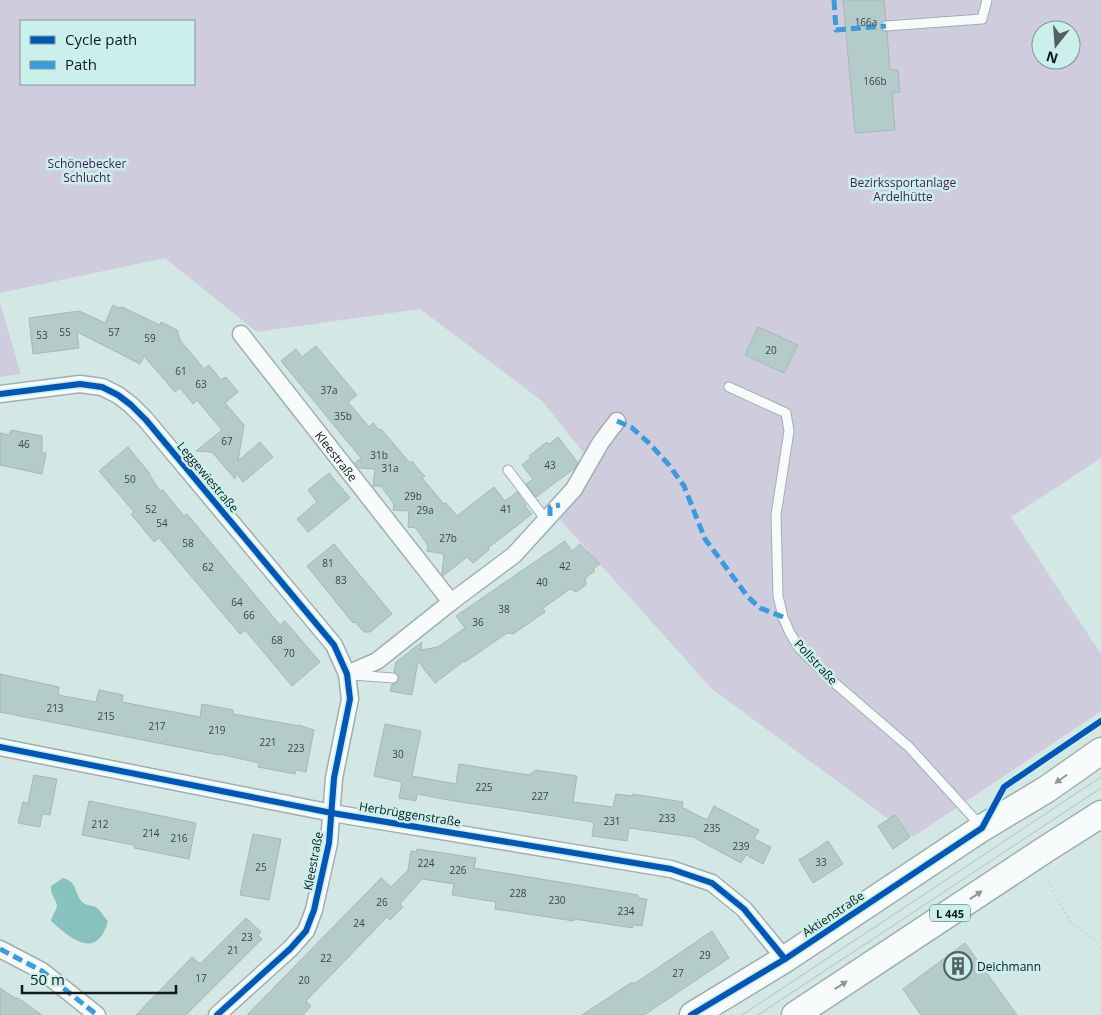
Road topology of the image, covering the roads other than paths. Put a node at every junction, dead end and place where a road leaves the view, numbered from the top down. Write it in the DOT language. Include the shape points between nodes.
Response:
graph roads {
  1 [pos="987,0"];
  2 [pos="886,26"];
  3 [pos="241,334"];
  4 [pos="729,387"];
  5 [pos="0,394"];
  6 [pos="618,421"];
  7 [pos="508,470"];
  8 [pos="546,520"];
  9 [pos="451,602"];
  10 [pos="346,674"];
  11 [pos="393,678"];
  12 [pos="0,746"];
  13 [pos="1101,751"];
  14 [pos="332,813"];
  15 [pos="1101,814"];
  16 [pos="982,828"];
  17 [pos="0,949"];
  18 [pos="785,959"];
  19 [pos="720,1008"];
  20 [pos="97,1015"];
  21 [pos="218,1015"];
  22 [pos="693,1015"];
  23 [pos="795,1015"];
  1 -- 2 [label="lane" via="982,19"];
  3 -- 9 [label="street, Kleestraße"];
  4 -- 16 [label="lane, Pollstraße" via="786,413 789,431 776,515 778,596 790,634 830,679 909,746"];
  5 -- 10 [label="street, Leggewiestraße" via="80,384 102,387 131,405 334,645"];
  6 -- 8 [label="street" via="601,442 574,489"];
  7 -- 8 [label="lane"];
  8 -- 9 [label="street" via="514,555"];
  9 -- 10 [label="street" via="377,660"];
  10 -- 11 [label="lane"];
  10 -- 14 [label="street, Kleestraße" via="350,699 334,778"];
  12 -- 14 [label="street, Herbrüggenstraße"];
  13 -- 16 [label="main road, Aktienstraße, one-way"];
  14 -- 18 [label="street, Herbrüggenstraße" via="671,869 712,883 731,898"];
  14 -- 21 [label="street, Kleestraße" via="329,843 306,931"];
  23 -- 15 [label="main road, L 445, one-way"];
  16 -- 18 [label="main road, Aktienstraße"];
  17 -- 20 [label="street" via="42,971"];
  18 -- 19 [label="main road, Aktienstraße"];
  19 -- 22 [label="main road, Aktienstraße"];
}
